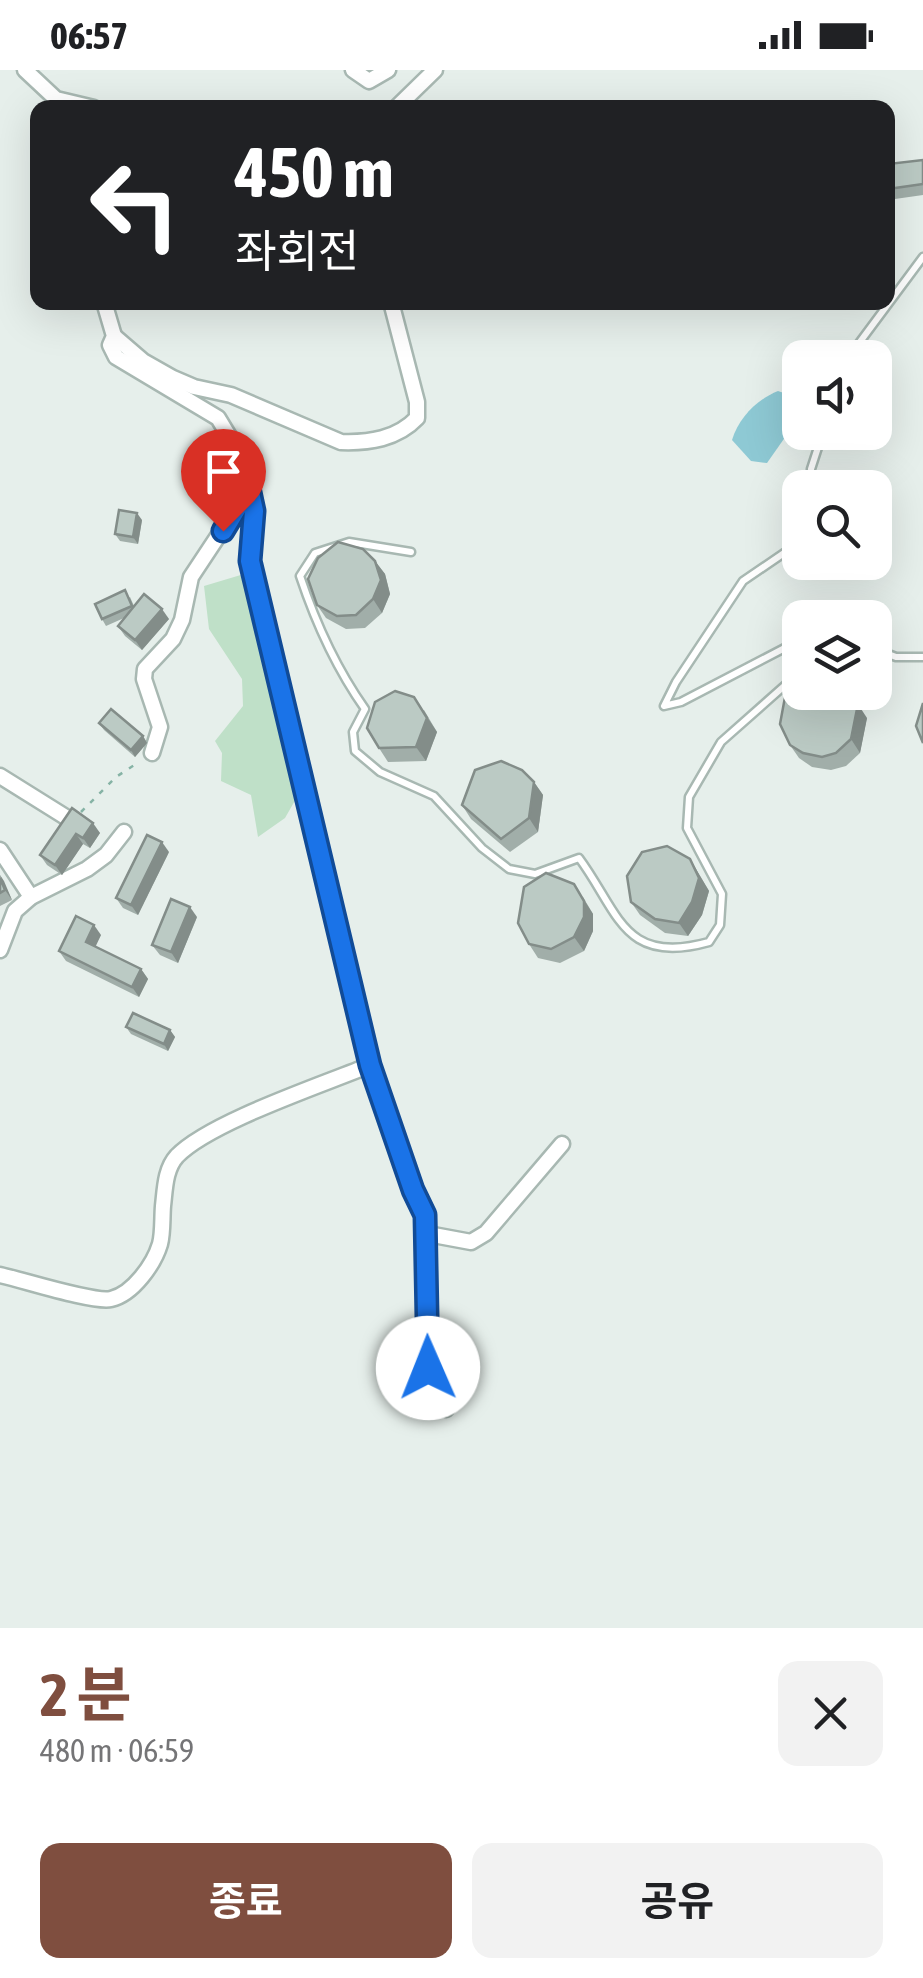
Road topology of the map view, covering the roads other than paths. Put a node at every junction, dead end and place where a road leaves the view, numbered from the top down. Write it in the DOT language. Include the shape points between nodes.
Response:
graph roads {
  1 [pos="25,70"];
  2 [pos="353,70"];
  3 [pos="388,70"];
  4 [pos="435,70"];
  5 [pos="56,100"];
  6 [pos="404,100"];
  7 [pos="923,258"];
  8 [pos="895,295"];
  9 [pos="106,310"];
  10 [pos="393,310"];
  11 [pos="884,310"];
  12 [pos="114,336"];
  13 [pos="862,340"];
  14 [pos="246,474"];
  15 [pos="411,552"];
  16 [pos="782,554"];
  17 [pos="782,649"];
  18 [pos="892,656"];
  19 [pos="923,657"];
  20 [pos="782,688"];
  21 [pos="152,753"];
  22 [pos="0,776"];
  23 [pos="72,822"];
  24 [pos="124,832"];
  25 [pos="0,850"];
  26 [pos="30,897"];
  27 [pos="0,950"];
  28 [pos="370,1065"];
  29 [pos="562,1144"];
  30 [pos="428,1234"];
  31 [pos="0,1276"];
  32 [pos="446,1409"];
  1 -- 5 [label="street"];
  2 -- 3 [label="street" via="369,81"];
  4 -- 6 [label="street"];
  7 -- 8 [label="lane"];
  9 -- 12 [label="street"];
  10 -- 12 [label="street" via="417,418 386,438 355,443 194,387"];
  11 -- 13 [label="lane"];
  12 -- 14 [label="street" via="116,357 218,418"];
  14 -- 21 [label="street" via="238,506 191,577 173,639 145,669 160,727"];
  14 -- 28 [label="street" via="254,511 250,561"];
  15 -- 20 [label="lane" via="349,542 315,552 300,576 315,621 365,709 353,732 356,751 380,772 434,796 509,870 536,874 578,858 612,916 632,936 682,949 709,942 720,925 722,894 688,828 690,797 720,742"];
  16 -- 17 [label="lane" via="743,581 664,706"];
  18 -- 19 [label="lane"];
  22 -- 23 [label="street"];
  24 -- 26 [label="street" via="106,856"];
  25 -- 26 [label="street"];
  26 -- 27 [label="street" via="15,912"];
  28 -- 30 [label="street"];
  28 -- 31 [label="street" via="224,1126 175,1158 160,1243 139,1280 112,1299"];
  29 -- 30 [label="street" via="486,1234 471,1242"];
  30 -- 32 [label="street" via="428,1368"];
}
